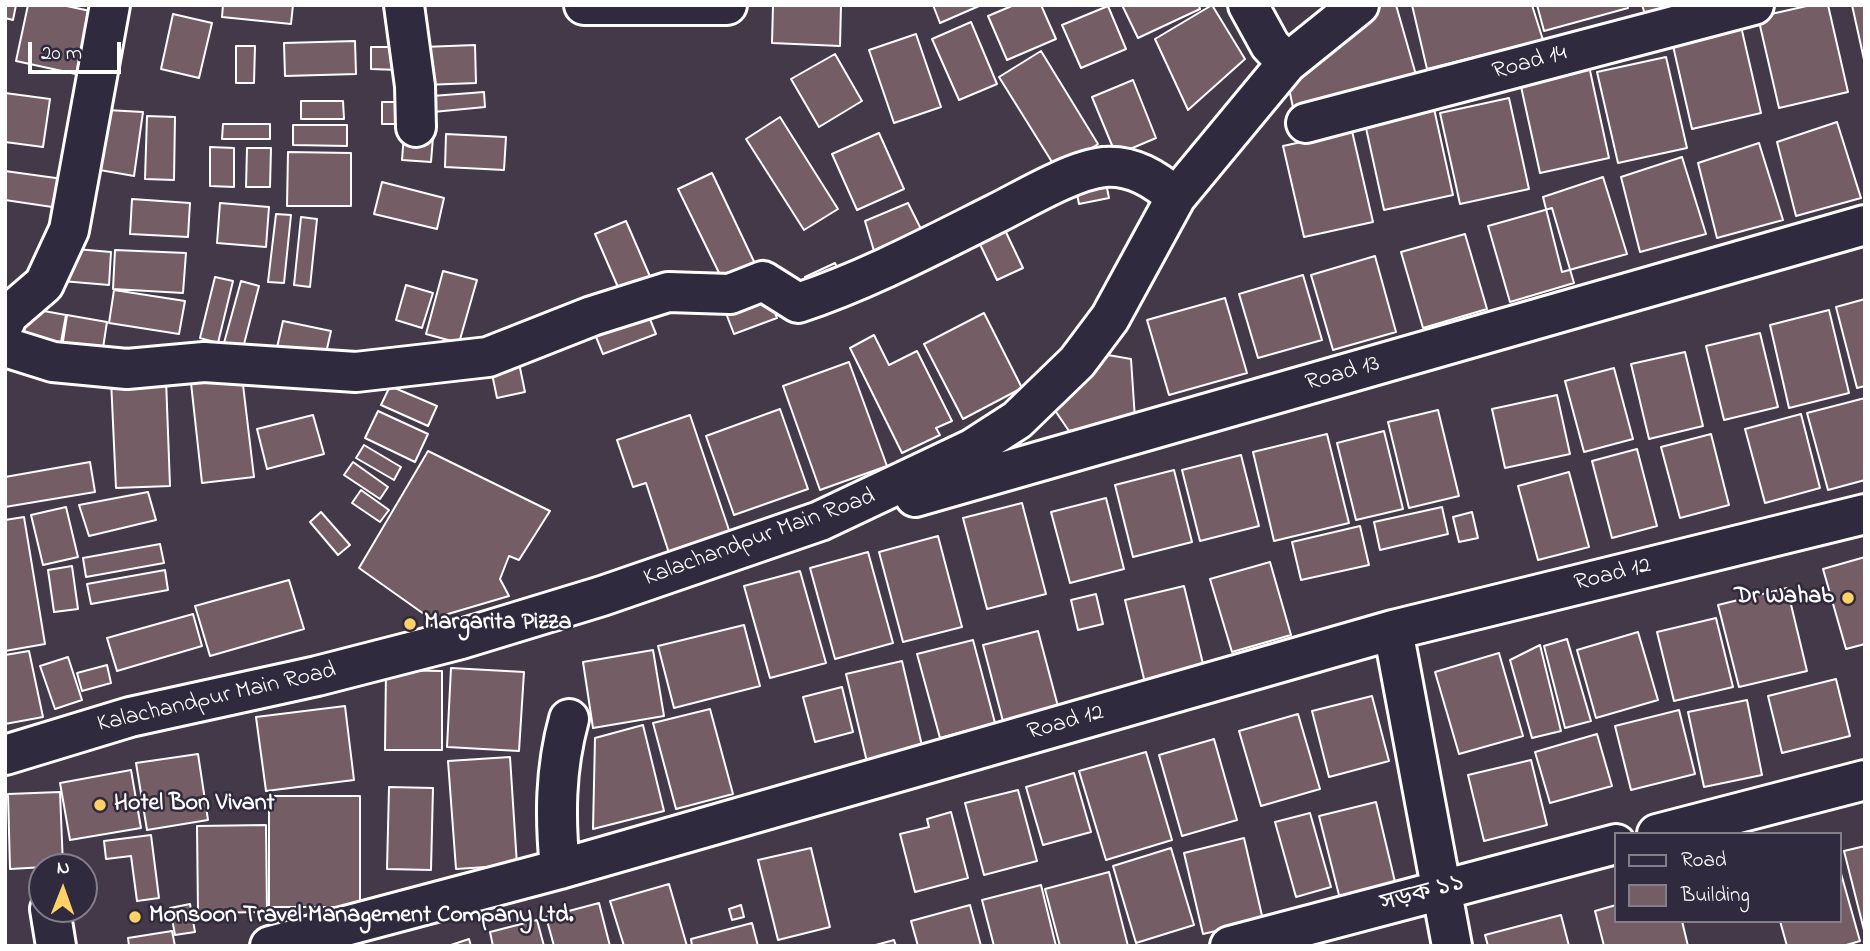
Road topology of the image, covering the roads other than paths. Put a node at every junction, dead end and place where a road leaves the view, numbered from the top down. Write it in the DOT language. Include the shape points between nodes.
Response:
graph roads {
  1 [pos="110,5"];
  2 [pos="404,5"];
  3 [pos="584,5"];
  4 [pos="727,5"];
  5 [pos="1248,5"];
  6 [pos="1359,5"];
  7 [pos="1754,5"];
  8 [pos="1287,63"];
  9 [pos="1306,123"];
  10 [pos="416,127"];
  11 [pos="1175,197"];
  12 [pos="1865,225"];
  13 [pos="6,325"];
  14 [pos="1865,514"];
  15 [pos="820,522"];
  16 [pos="1393,630"];
  17 [pos="569,719"];
  18 [pos="5,755"];
  19 [pos="1865,780"];
  20 [pos="1665,832"];
  21 [pos="1615,844"];
  22 [pos="560,869"];
  23 [pos="1442,890"];
  24 [pos="52,923"];
  25 [pos="56,946"];
  26 [pos="270,946"];
  27 [pos="1230,946"];
  28 [pos="1452,946"];
  1 -- 13 [label="street" via="69,230 44,284"];
  2 -- 10 [label="street"];
  3 -- 4 [label="street"];
  5 -- 8 [label="street" via="1270,45"];
  6 -- 8 [label="street, Kalachandpur Main Road"];
  7 -- 9 [label="street, Road 14"];
  8 -- 11 [label="street, Kalachandpur Main Road"];
  11 -- 13 [label="street" via="1134,169 1103,167 1056,183 865,279 798,303 763,281 730,294 668,292 488,357 356,372 204,362 127,369 54,362"];
  11 -- 15 [label="street, Kalachandpur Main Road" via="1110,318 1077,362 1017,420 972,449"];
  12 -- 15 [label="street, Road 13"];
  14 -- 16 [label="street, Road 12"];
  15 -- 18 [label="street, Kalachandpur Main Road" via="461,639 130,717"];
  16 -- 22 [label="street, Road 12"];
  16 -- 23 [label="street"];
  17 -- 22 [label="street" via="557,772"];
  19 -- 20 [label="street"];
  21 -- 23 [label="street, সড়ক ১১"];
  22 -- 26 [label="street, Road 12"];
  23 -- 27 [label="street, সড়ক ১১"];
  23 -- 28 [label="street"];
  24 -- 25 [label="street"];
}
